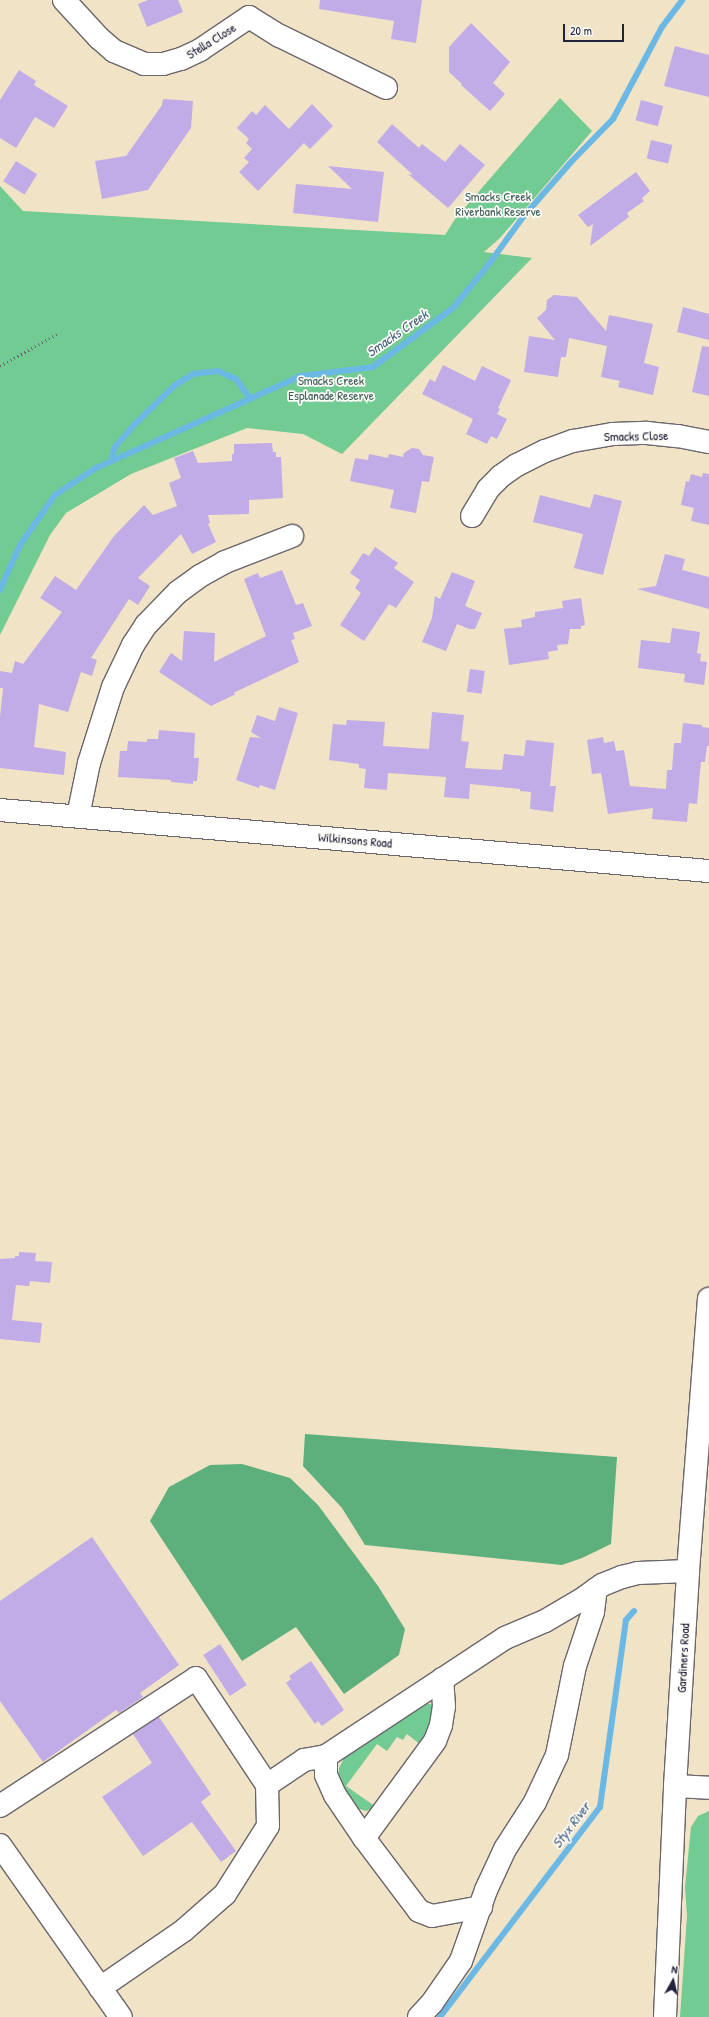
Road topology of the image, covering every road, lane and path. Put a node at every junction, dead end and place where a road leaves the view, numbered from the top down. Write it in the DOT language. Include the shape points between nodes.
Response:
graph roads {
  1 [pos="64,0"];
  2 [pos="386,88"];
  3 [pos="57,334"];
  4 [pos="0,366"];
  5 [pos="709,442"];
  6 [pos="472,516"];
  7 [pos="292,536"];
  8 [pos="0,810"];
  9 [pos="78,816"];
  10 [pos="709,871"];
  11 [pos="709,1299"];
  12 [pos="688,1571"];
  13 [pos="596,1589"];
  14 [pos="442,1679"];
  15 [pos="326,1756"];
  16 [pos="267,1785"];
  17 [pos="675,1786"];
  18 [pos="709,1788"];
  19 [pos="0,1806"];
  20 [pos="364,1838"];
  21 [pos="0,1845"];
  22 [pos="481,1907"];
  23 [pos="100,1988"];
  24 [pos="120,2017"];
  25 [pos="419,2017"];
  26 [pos="665,2017"];
  1 -- 2 [label="street, Stella Close" via="114,51 144,64 163,64 181,59 200,50 249,17 280,36"];
  3 -- 4 [label="path"];
  5 -- 6 [label="street, Smacks Close" via="647,433 613,434 573,441 545,451 501,476 488,490"];
  7 -- 9 [label="street" via="225,562 200,576 178,592 146,625 132,645 113,687 89,763"];
  8 -- 9 [label="street, Wilkinsons Road"];
  9 -- 10 [label="street, Wilkinsons Road"];
  11 -- 12 [label="street, Gardiners Road"];
  12 -- 13 [label="street" via="627,1575"];
  12 -- 17 [label="street, Gardiners Road"];
  13 -- 14 [label="street" via="545,1622 505,1638"];
  13 -- 22 [label="street" via="593,1612 575,1666 558,1755 535,1802 505,1849"];
  14 -- 15 [label="street"];
  14 -- 20 [label="street" via="444,1706 435,1741"];
  15 -- 16 [label="street" via="304,1760"];
  15 -- 20 [label="street" via="326,1775 335,1795"];
  16 -- 19 [label="street" via="196,1678"];
  16 -- 23 [label="street" via="268,1826 224,1894 183,1932"];
  17 -- 18 [label="street"];
  17 -- 26 [label="street, Gardiners Road"];
  20 -- 22 [label="street" via="419,1911 432,1916"];
  21 -- 23 [label="street"];
  22 -- 25 [label="street" via="461,1961"];
  23 -- 24 [label="street"];
}
